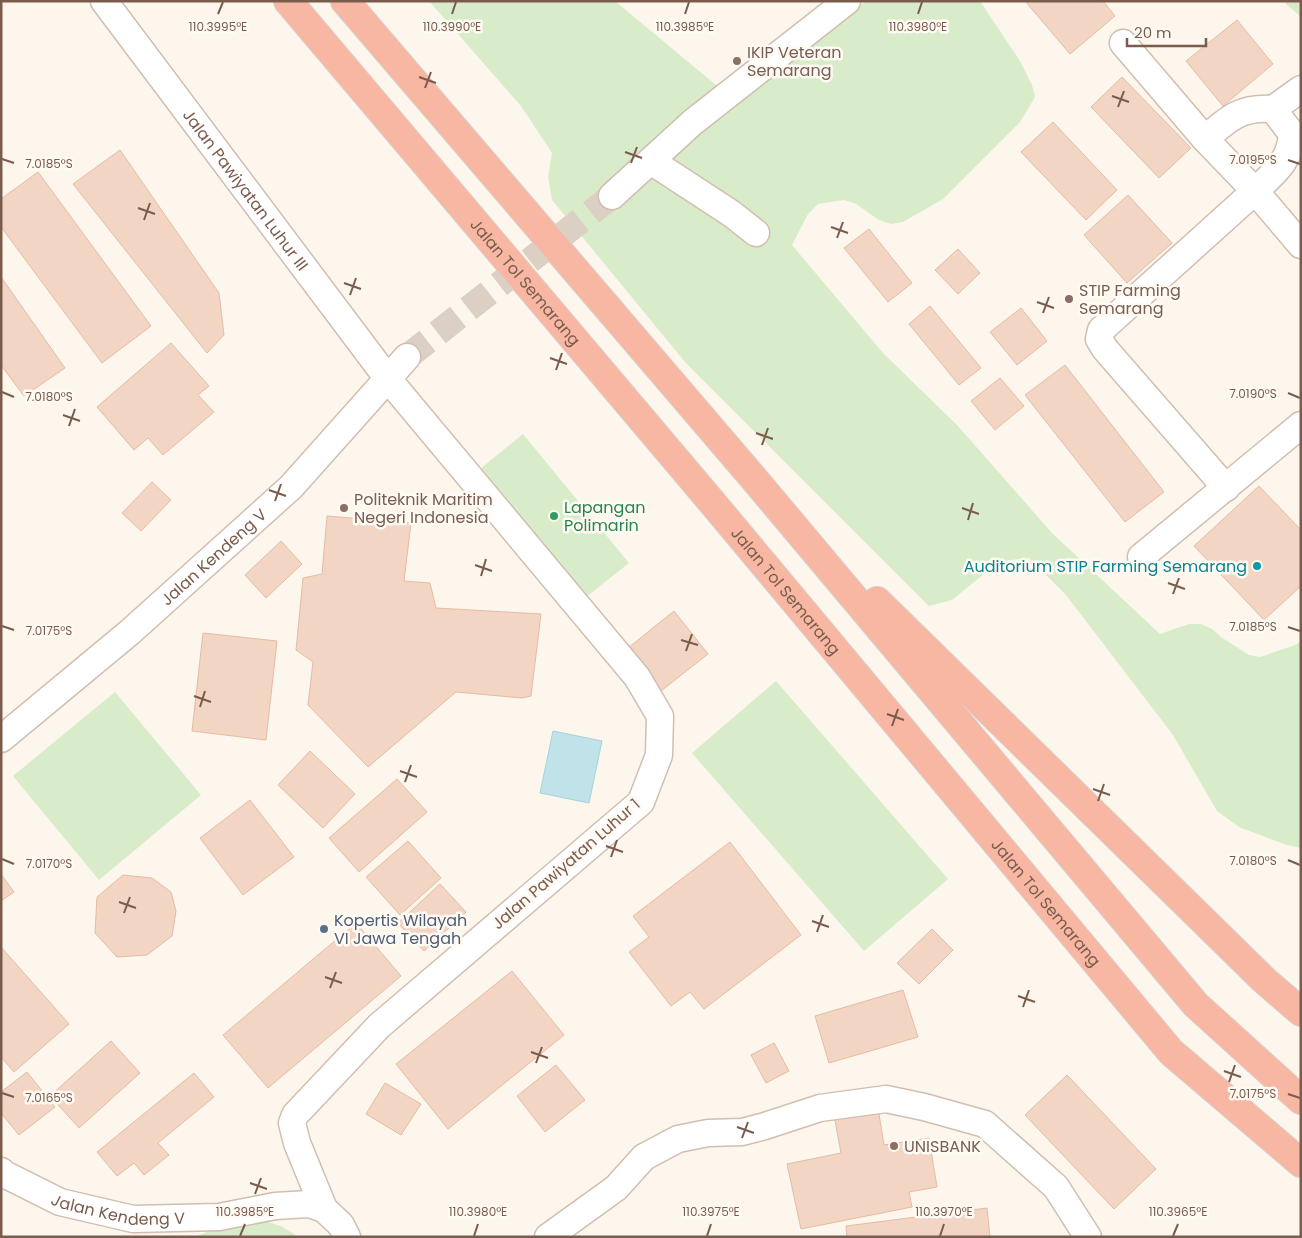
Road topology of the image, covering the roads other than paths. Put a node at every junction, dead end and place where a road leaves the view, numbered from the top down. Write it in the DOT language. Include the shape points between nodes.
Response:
graph roads {
  1 [pos="104,1"];
  2 [pos="288,1"];
  3 [pos="345,1"];
  4 [pos="847,1"];
  5 [pos="1123,43"];
  6 [pos="1301,89"];
  7 [pos="1273,109"];
  8 [pos="1205,139"];
  9 [pos="651,160"];
  10 [pos="1255,191"];
  11 [pos="612,196"];
  12 [pos="756,233"];
  13 [pos="1301,245"];
  14 [pos="407,357"];
  15 [pos="388,379"];
  16 [pos="1301,425"];
  17 [pos="755,480"];
  18 [pos="1226,488"];
  19 [pos="1141,557"];
  20 [pos="1,738"];
  21 [pos="1301,1012"];
  22 [pos="1301,1100"];
  23 [pos="1301,1164"];
  24 [pos="1,1171"];
  25 [pos="324,1210"];
  26 [pos="348,1237"];
  27 [pos="548,1237"];
  28 [pos="1088,1237"];
  1 -- 15 [label="street, Jalan Pawiyatan Luhur III"];
  2 -- 23 [label="highway, Jalan Tol Semarang" via="729,522 1171,1052"];
  3 -- 17 [label="highway"];
  4 -- 9 [label="street" via="693,122"];
  5 -- 8 [label="street"];
  6 -- 7 [label="street"];
  7 -- 8 [label="street" via="1242,111"];
  7 -- 10 [label="street" via="1292,134 1291,145 1286,159"];
  8 -- 10 [label="street"];
  9 -- 11 [label="street"];
  9 -- 12 [label="street"];
  10 -- 13 [label="street"];
  10 -- 18 [label="street" via="1101,330 1099,340"];
  14 -- 15 [label="street, Jalan Kendeng V"];
  15 -- 20 [label="street, Jalan Kendeng V" via="291,487 130,632"];
  15 -- 25 [label="street, Jalan Pawiyatan Luhur 1" via="637,677 660,716 659,755 641,802 379,1026 295,1115 292,1122 297,1143"];
  16 -- 18 [label="street"];
  17 -- 21 [label="highway" via="1125,845"];
  17 -- 22 [label="highway" via="1196,1005"];
  18 -- 19 [label="street"];
  24 -- 25 [label="street, Jalan Kendeng V" via="60,1202 134,1219 219,1218 275,1206 309,1204"];
  25 -- 26 [label="street" via="341,1225"];
  27 -- 28 [label="street" via="616,1188 644,1158 678,1139 708,1132 742,1132 820,1108 886,1099 985,1124 1056,1187"];
}
